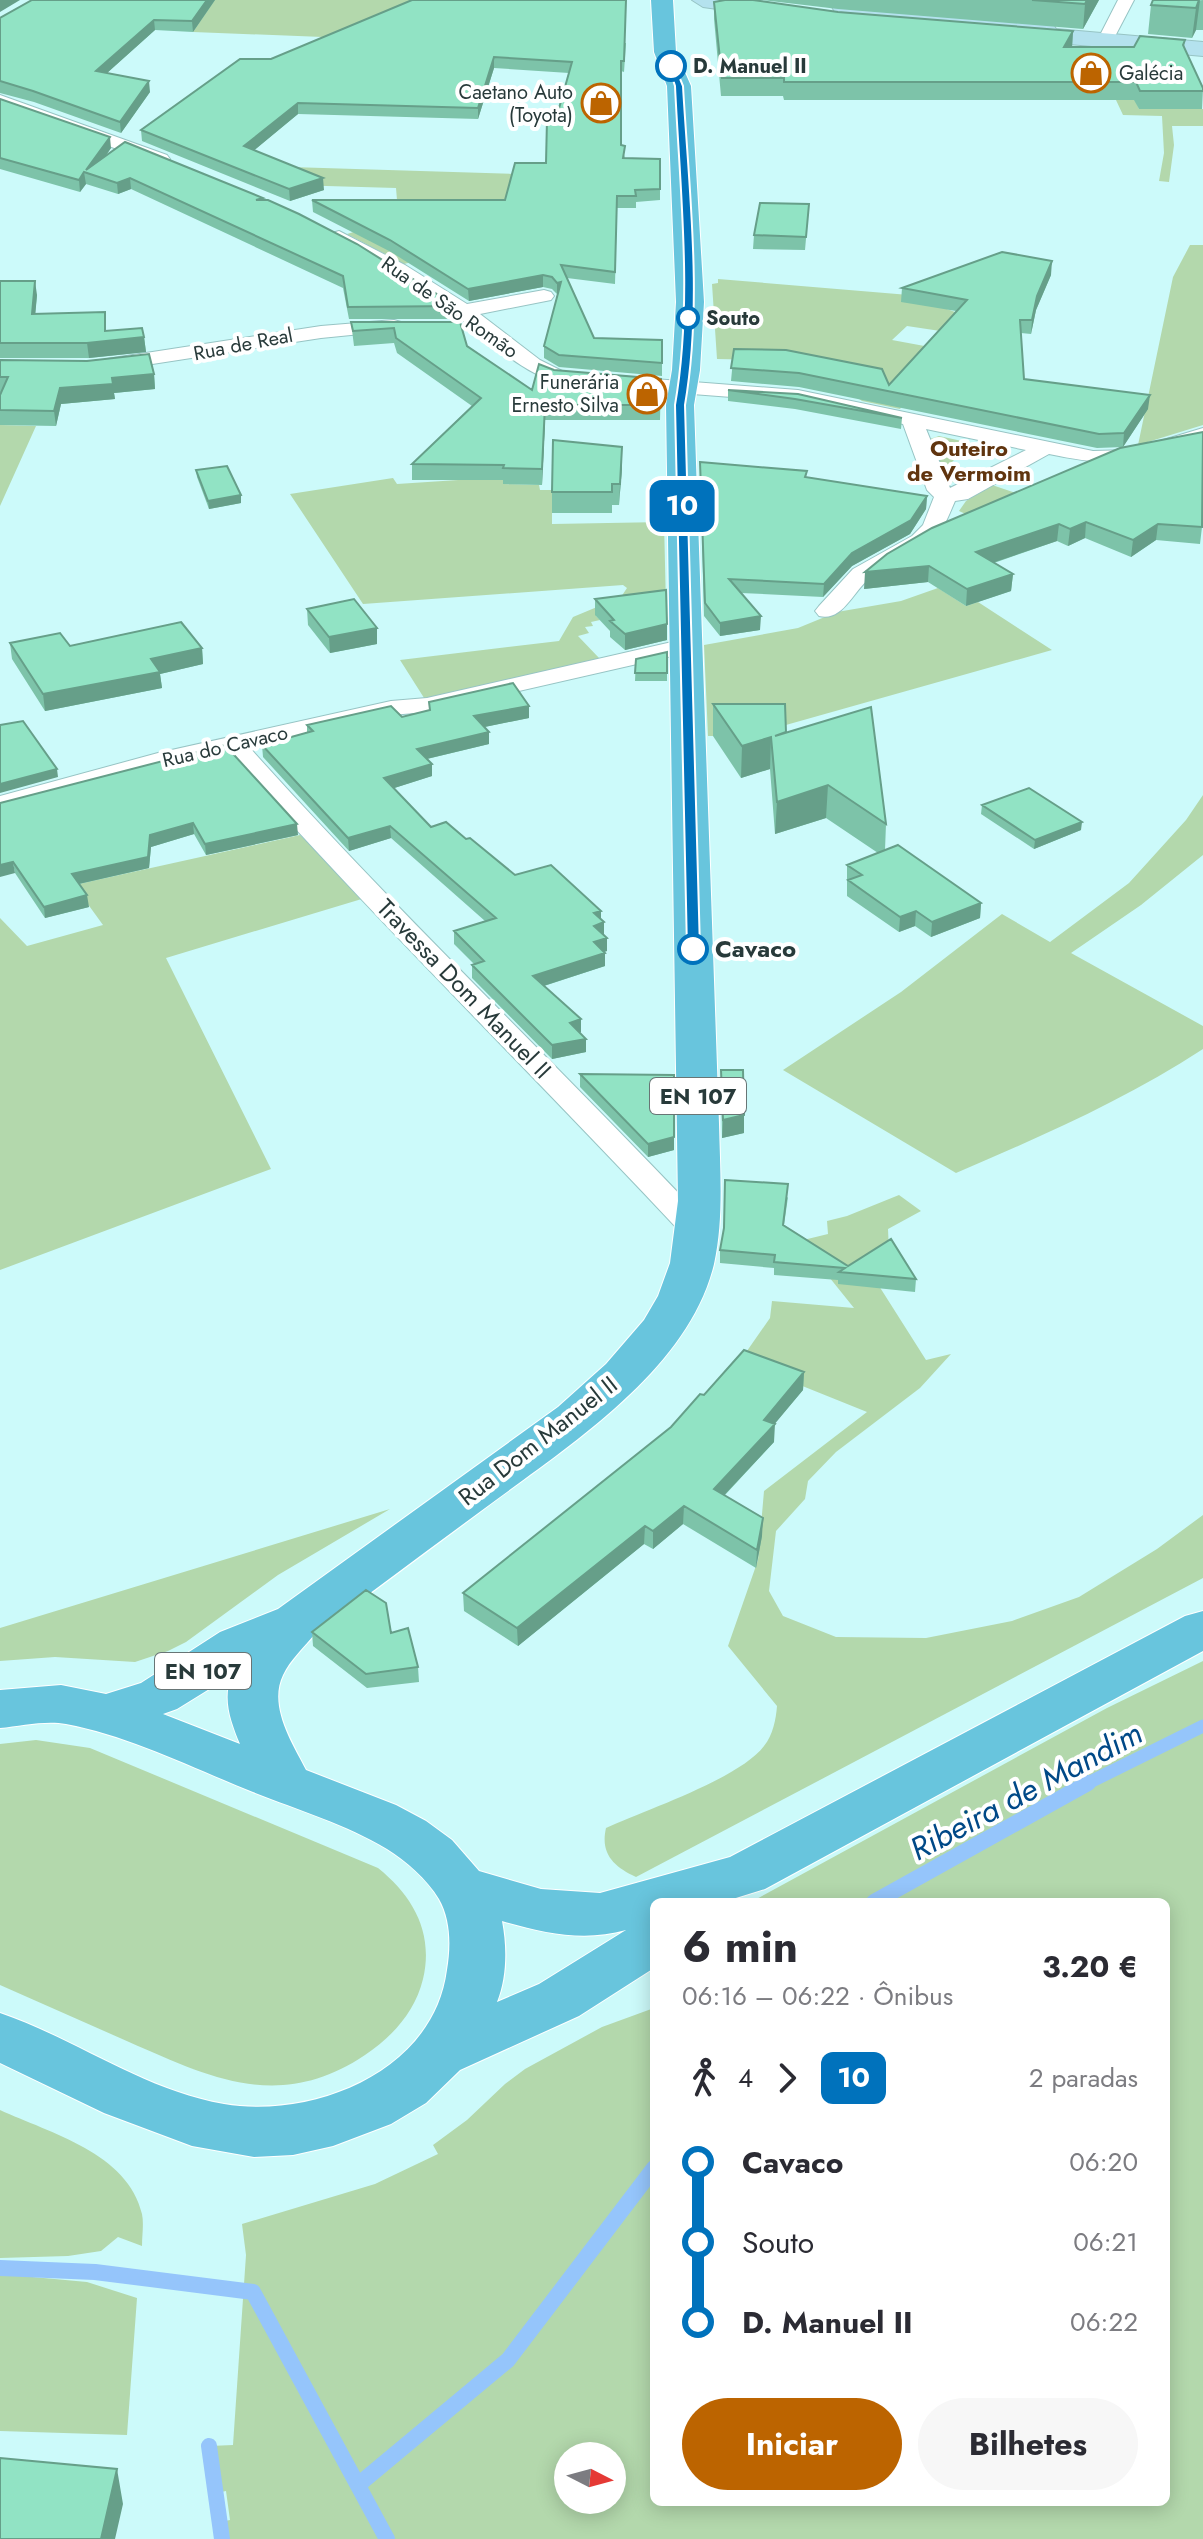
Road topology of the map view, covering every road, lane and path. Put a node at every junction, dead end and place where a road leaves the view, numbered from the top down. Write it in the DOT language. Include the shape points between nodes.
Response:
graph roads {
  1 [pos="662,0"];
  2 [pos="703,0"];
  3 [pos="1119,0"];
  4 [pos="1126,0"];
  5 [pos="745,5"];
  6 [pos="663,26"];
  7 [pos="1107,38"];
  8 [pos="1203,43"];
  9 [pos="1203,49"];
  10 [pos="0,100"];
  11 [pos="177,165"];
  12 [pos="317,226"];
  13 [pos="544,296"];
  14 [pos="462,311"];
  15 [pos="420,326"];
  16 [pos="446,327"];
  17 [pos="487,328"];
  18 [pos="89,367"];
  19 [pos="682,385"];
  20 [pos="911,418"];
  21 [pos="1203,434"];
  22 [pos="1047,447"];
  23 [pos="946,495"];
  24 [pos="827,611"];
  25 [pos="685,646"];
  26 [pos="233,744"];
  27 [pos="0,804"];
  28 [pos="697,1231"];
  29 [pos="296,1622"];
  30 [pos="1203,1629"];
  31 [pos="0,1709"];
  32 [pos="106,1713"];
  33 [pos="287,1783"];
  34 [pos="463,1888"];
  35 [pos="728,1888"];
  36 [pos="681,1898"];
  37 [pos="650,1904"];
  38 [pos="650,1943"];
  39 [pos="0,2037"];
  40 [pos="442,2052"];
  1 -- 6 [label="main road, EN 107"];
  2 -- 5 [label="main road"];
  3 -- 4 [label="street"];
  4 -- 7 [label="street"];
  5 -- 6 [label="main road" via="702,9"];
  5 -- 7 [label="main road"];
  6 -- 19 [label="main road, EN 107" via="665,52 679,86 684,170 690,302"];
  7 -- 8 [label="main road"];
  7 -- 9 [label="main road"];
  10 -- 11 [label="street"];
  12 -- 14 [label="street, Rua de São Romão" via="391,264"];
  13 -- 14 [label="street"];
  14 -- 17 [label="street, Rua de São Romão"];
  15 -- 18 [label="street, Rua de Real" via="304,332"];
  16 -- 17 [label="street"];
  17 -- 19 [label="street, Rua de São Romão" via="534,367 554,376"];
  19 -- 20 [label="street, Rua de São Romão" via="798,396"];
  19 -- 25 [label="main road, Rua Dom Manuel II / EN 107"];
  20 -- 22 [label="street, Rua de São Romão"];
  20 -- 23 [label="street" via="938,490"];
  21 -- 22 [label="street, Rua de São Romão" via="1112,458"];
  22 -- 23 [label="street" via="960,494"];
  23 -- 24 [label="street" via="933,527 920,541 861,574"];
  25 -- 26 [label="street, Rua do Cavaco"];
  25 -- 28 [label="main road, Rua Dom Manuel II / EN 107"];
  26 -- 27 [label="street, Rua do Cavaco"];
  26 -- 28 [label="street, Travessa Dom Manuel II"];
  28 -- 29 [label="main road, Rua Dom Manuel II / EN 107" via="680,1296 662,1328 622,1375 549,1437"];
  29 -- 32 [label="main road, Rua Dom Manuel II / EN 107" via="238,1645 159,1696"];
  29 -- 33 [label="main road, Rua Dom Manuel II / EN 107" via="260,1669 254,1687 255,1717"];
  30 -- 35 [label="main road"];
  31 -- 32 [label="main road" via="61,1704"];
  32 -- 33 [label="main road"];
  33 -- 34 [label="main road" via="406,1835 431,1852"];
  34 -- 37 [label="main road" via="541,1911 600,1915"];
  34 -- 40 [label="main road" via="478,1937 477,1985"];
  35 -- 36 [label="main road"];
  38 -- 40 [label="main road" via="559,2000"];
  39 -- 40 [label="main road" via="200,2125 253,2132 289,2132 365,2108 389,2097"];
}
